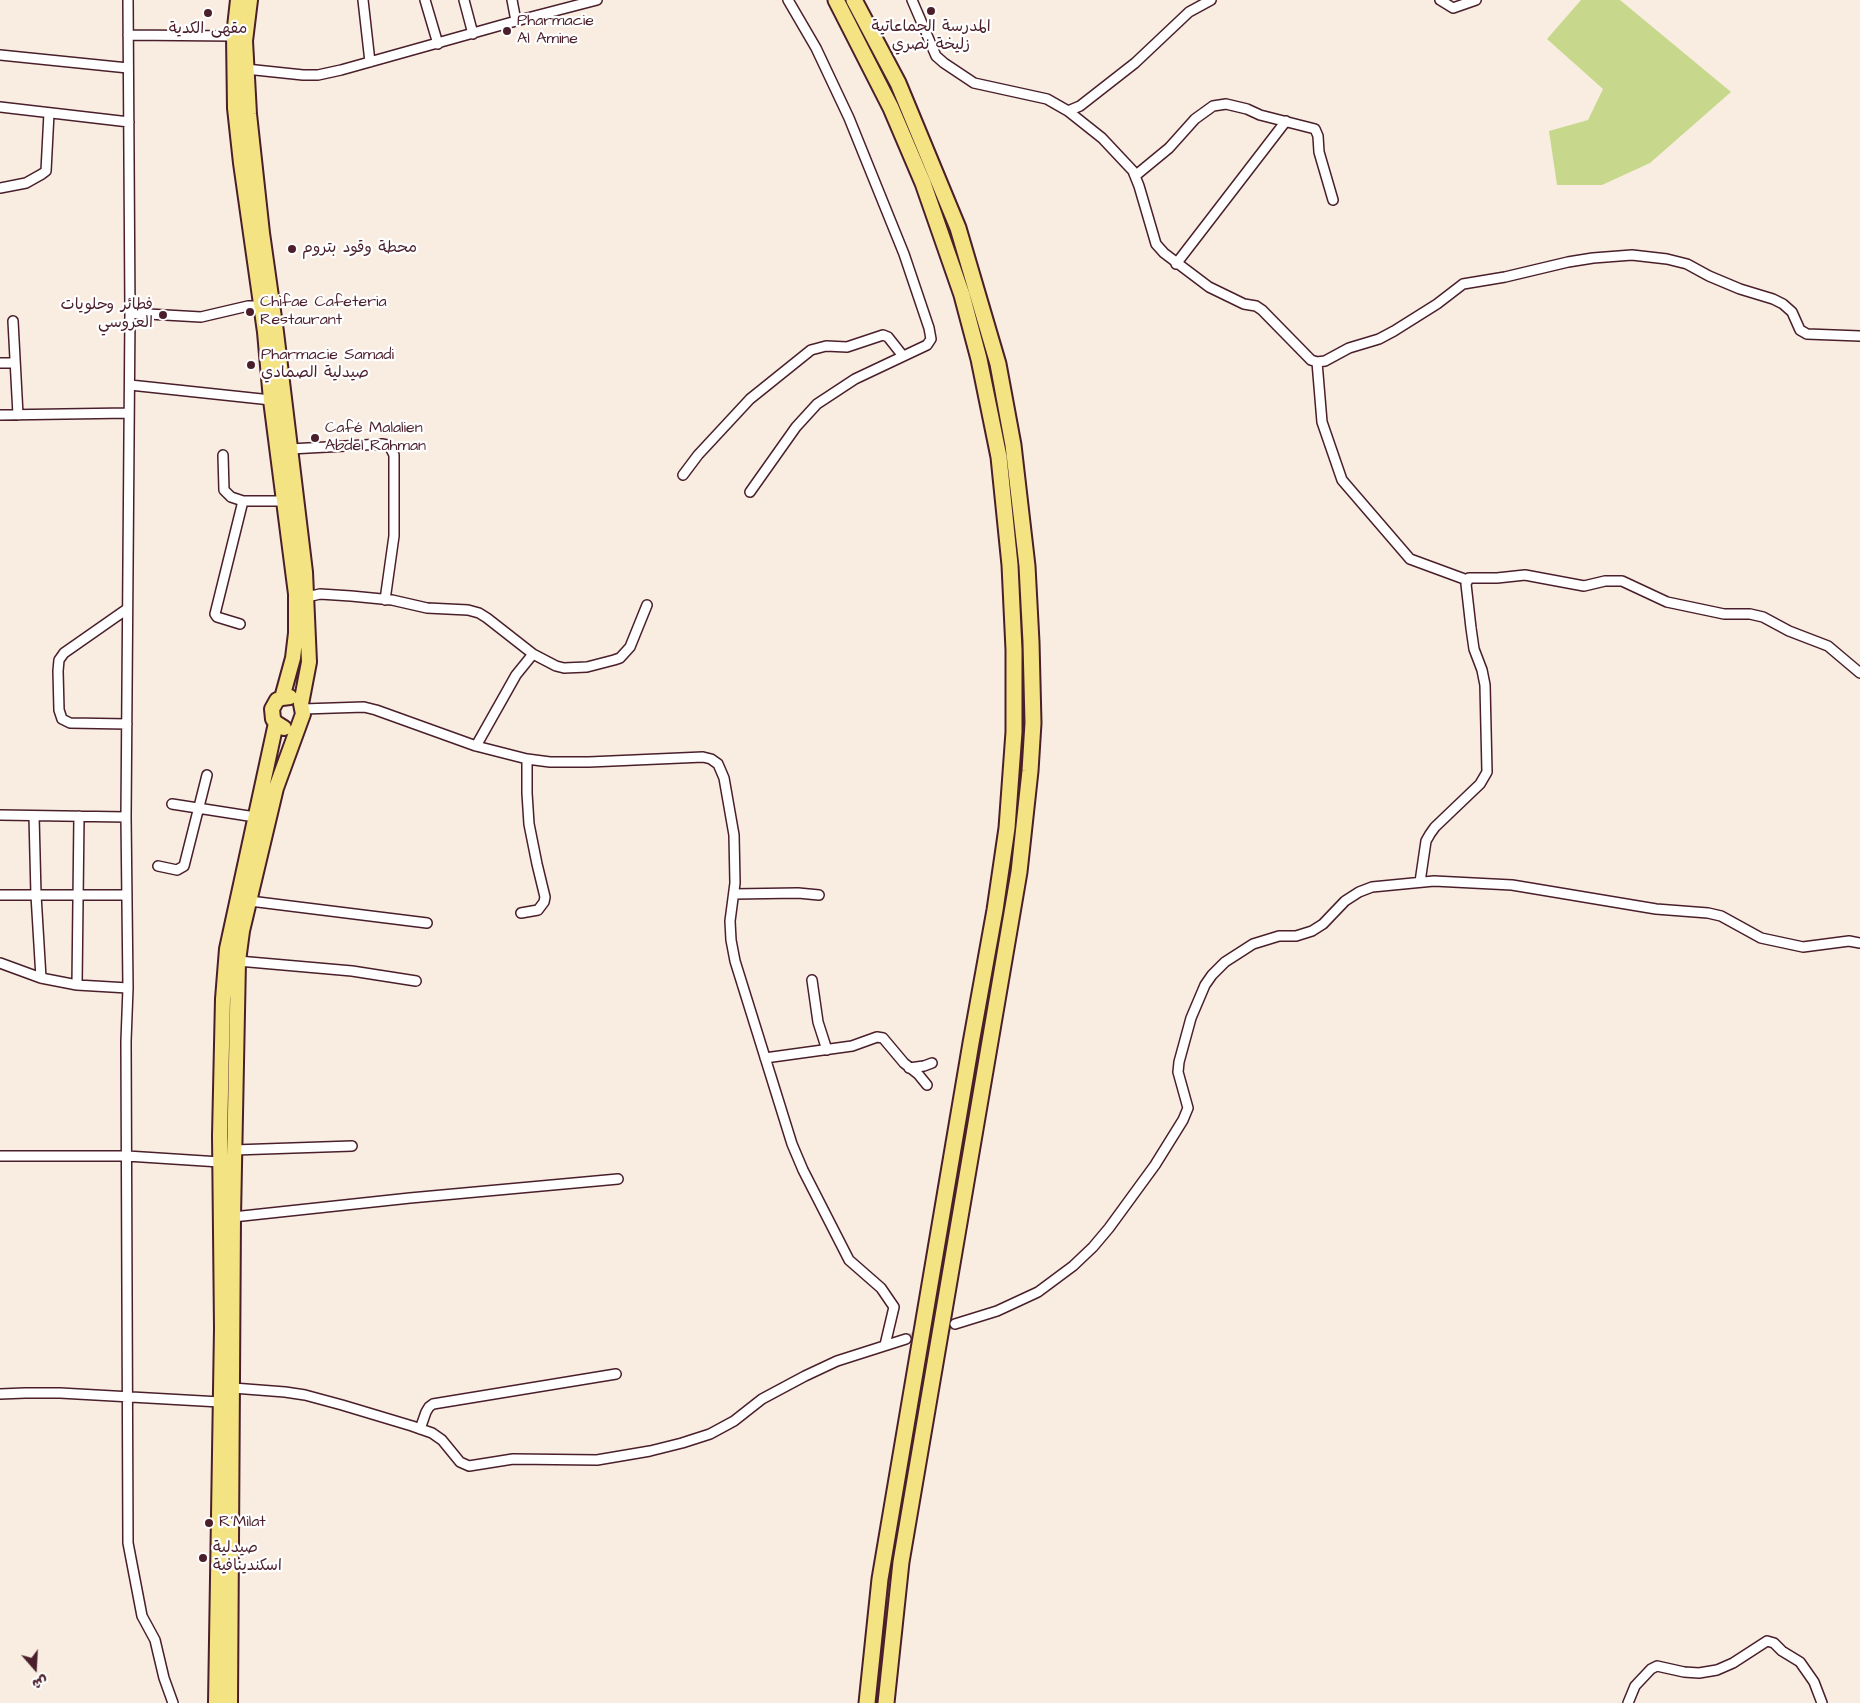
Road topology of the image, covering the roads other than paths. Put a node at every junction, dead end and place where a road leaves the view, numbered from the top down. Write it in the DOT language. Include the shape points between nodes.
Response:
graph roads {
  1 [pos="128,0"];
  2 [pos="238,0"];
  3 [pos="250,0"];
  4 [pos="364,0"];
  5 [pos="425,0"];
  6 [pos="464,0"];
  7 [pos="512,0"];
  8 [pos="597,0"];
  9 [pos="788,0"];
  10 [pos="836,0"];
  11 [pos="854,0"];
  12 [pos="912,0"];
  13 [pos="1211,0"];
  14 [pos="1440,0"];
  15 [pos="1476,0"];
  16 [pos="516,21"];
  17 [pos="474,34"];
  18 [pos="128,35"];
  19 [pos="234,36"];
  20 [pos="438,44"];
  21 [pos="0,55"];
  22 [pos="370,62"];
  23 [pos="128,68"];
  24 [pos="246,69"];
  25 [pos="0,107"];
  26 [pos="1068,111"];
  27 [pos="50,113"];
  28 [pos="1286,121"];
  29 [pos="129,122"];
  30 [pos="1135,176"];
  31 [pos="0,188"];
  32 [pos="1333,200"];
  33 [pos="1176,264"];
  34 [pos="261,306"];
  35 [pos="130,313"];
  36 [pos="13,321"];
  37 [pos="1860,336"];
  38 [pos="903,356"];
  39 [pos="1317,362"];
  40 [pos="0,363"];
  41 [pos="15,363"];
  42 [pos="130,385"];
  43 [pos="271,400"];
  44 [pos="128,413"];
  45 [pos="18,415"];
  46 [pos="0,416"];
  47 [pos="290,449"];
  48 [pos="223,455"];
  49 [pos="683,475"];
  50 [pos="750,492"];
  51 [pos="243,501"];
  52 [pos="284,501"];
  53 [pos="1467,580"];
  54 [pos="307,596"];
  55 [pos="385,600"];
  56 [pos="647,605"];
  57 [pos="128,609"];
  58 [pos="240,624"];
  59 [pos="533,654"];
  60 [pos="1860,673"];
  61 [pos="282,698"];
  62 [pos="302,707"];
  63 [pos="276,723"];
  64 [pos="127,724"];
  65 [pos="298,724"];
  66 [pos="476,746"];
  67 [pos="527,759"];
  68 [pos="207,775"];
  69 [pos="172,804"];
  70 [pos="198,808"];
  71 [pos="0,815"];
  72 [pos="34,816"];
  73 [pos="79,816"];
  74 [pos="126,817"];
  75 [pos="255,817"];
  76 [pos="158,866"];
  77 [pos="1420,882"];
  78 [pos="734,894"];
  79 [pos="0,895"];
  80 [pos="36,895"];
  81 [pos="78,895"];
  82 [pos="127,895"];
  83 [pos="819,895"];
  84 [pos="250,902"];
  85 [pos="522,913"];
  86 [pos="427,923"];
  87 [pos="1860,943"];
  88 [pos="238,961"];
  89 [pos="0,963"];
  90 [pos="41,978"];
  91 [pos="812,980"];
  92 [pos="416,981"];
  93 [pos="77,985"];
  94 [pos="128,988"];
  95 [pos="827,1050"];
  96 [pos="765,1058"];
  97 [pos="932,1063"];
  98 [pos="909,1068"];
  99 [pos="927,1085"];
  100 [pos="352,1146"];
  101 [pos="234,1150"];
  102 [pos="0,1156"];
  103 [pos="127,1156"];
  104 [pos="220,1162"];
  105 [pos="618,1179"];
  106 [pos="233,1217"];
  107 [pos="955,1324"];
  108 [pos="906,1339"];
  109 [pos="885,1345"];
  110 [pos="616,1374"];
  111 [pos="233,1388"];
  112 [pos="0,1394"];
  113 [pos="127,1397"];
  114 [pos="220,1402"];
  115 [pos="420,1429"];
  116 [pos="173,1703"];
  117 [pos="216,1703"];
  118 [pos="230,1703"];
  119 [pos="867,1703"];
  120 [pos="886,1703"];
  121 [pos="1628,1703"];
  122 [pos="1822,1703"];
  1 -- 18 [label="street"];
  2 -- 19 [label="highway"];
  3 -- 24 [label="highway" via="245,41"];
  4 -- 22 [label="street"];
  5 -- 20 [label="street"];
  6 -- 17 [label="street"];
  7 -- 16 [label="street"];
  8 -- 16 [label="street"];
  9 -- 38 [label="street" via="816,48 849,118 904,254 931,334 930,343"];
  10 -- 119 [label="highway" via="891,108 923,183 962,295 999,457 1010,565 1014,650 1014,732 1007,828 880,1578"];
  11 -- 120 [label="highway" via="898,83 958,228 998,364 1014,455 1032,642 1033,723 1019,872 901,1562"];
  12 -- 26 [label="street" via="936,56 944,63 974,83 1047,99"];
  13 -- 26 [label="street" via="1189,12 1135,63 1080,106"];
  14 -- 15 [label="street" via="1453,8"];
  16 -- 17 [label="street"];
  17 -- 20 [label="street"];
  18 -- 19 [label="street"];
  18 -- 23 [label="street"];
  19 -- 34 [label="highway" via="235,108"];
  20 -- 22 [label="street"];
  21 -- 23 [label="street"];
  22 -- 24 [label="street" via="318,74"];
  23 -- 29 [label="street"];
  24 -- 47 [label="highway" via="254,171"];
  25 -- 27 [label="street"];
  26 -- 30 [label="street" via="1102,138"];
  27 -- 29 [label="street"];
  27 -- 31 [label="street" via="46,170 26,183"];
  28 -- 30 [label="street" via="1226,104 1213,106"];
  28 -- 32 [label="street" via="1309,126 1317,132 1319,152"];
  28 -- 33 [label="street"];
  29 -- 35 [label="street"];
  30 -- 33 [label="street" via="1156,244"];
  33 -- 39 [label="street" via="1209,287 1262,310 1311,360"];
  34 -- 35 [label="street" via="201,317"];
  34 -- 43 [label="highway"];
  35 -- 42 [label="street"];
  36 -- 41 [label="street"];
  37 -- 39 [label="street" via="1807,334 1800,330 1792,312 1772,299 1740,289 1687,264 1667,258 1632,255 1568,262 1463,284 1394,331"];
  38 -- 49 [label="street" via="884,335 847,347 826,346 811,350 750,399 698,454"];
  38 -- 50 [label="street" via="855,379 817,404 796,427"];
  39 -- 53 [label="street" via="1322,422 1342,480 1410,559"];
  40 -- 41 [label="street"];
  41 -- 45 [label="street"];
  42 -- 43 [label="street"];
  42 -- 44 [label="street"];
  43 -- 52 [label="highway"];
  44 -- 45 [label="street"];
  44 -- 57 [label="street"];
  45 -- 46 [label="street"];
  47 -- 54 [label="highway"];
  47 -- 55 [label="street" via="382,444 391,449 394,455 394,536"];
  48 -- 51 [label="street" via="224,490 231,497"];
  51 -- 52 [label="street"];
  51 -- 58 [label="street" via="215,614 217,618"];
  52 -- 61 [label="highway" via="297,616 293,658"];
  53 -- 60 [label="street" via="1525,575 1584,586 1622,581 1667,602 1724,614 1762,617 1828,646"];
  53 -- 77 [label="street" via="1474,649 1485,685 1487,772 1480,784 1430,834"];
  54 -- 55 [label="street" via="320,594"];
  54 -- 62 [label="highway" via="309,662"];
  55 -- 59 [label="street" via="479,613"];
  56 -- 59 [label="street" via="630,647 620,658 587,667 564,668"];
  57 -- 64 [label="street"];
  57 -- 64 [label="street" via="64,653 59,660 58,671 62,719 70,723"];
  59 -- 66 [label="street" via="516,675"];
  61 -- 62 [label="highway" via="292,698"];
  61 -- 63 [label="highway" via="272,709"];
  62 -- 65 [label="highway" via="303,714"];
  62 -- 66 [label="street" via="364,708"];
  63 -- 65 [label="highway" via="284,728"];
  63 -- 75 [label="highway"];
  64 -- 74 [label="street"];
  65 -- 84 [label="highway" via="276,788"];
  66 -- 67 [label="street"];
  67 -- 78 [label="street" via="550,762 692,756 711,759 722,770 734,835"];
  67 -- 85 [label="street" via="529,824 545,897 538,910"];
  68 -- 70 [label="street"];
  69 -- 70 [label="street"];
  70 -- 75 [label="street"];
  70 -- 76 [label="street" via="184,866 177,870"];
  71 -- 72 [label="street"];
  72 -- 73 [label="street"];
  72 -- 80 [label="street"];
  73 -- 74 [label="street"];
  73 -- 81 [label="street"];
  74 -- 82 [label="street"];
  75 -- 104 [label="highway" via="227,949 221,1034"];
  77 -- 87 [label="street" via="1512,885 1656,909 1708,913 1721,916 1761,938 1804,947 1849,941"];
  77 -- 107 [label="street" via="1372,887 1359,892 1312,931 1253,944 1212,974 1191,1018 1179,1062 1178,1072 1188,1108 1155,1165 1109,1228 1073,1266 1038,1292 997,1311"];
  78 -- 83 [label="street"];
  78 -- 96 [label="street" via="731,940"];
  79 -- 80 [label="street"];
  80 -- 81 [label="street"];
  80 -- 90 [label="street"];
  81 -- 82 [label="street"];
  81 -- 93 [label="street"];
  82 -- 94 [label="street"];
  84 -- 86 [label="street"];
  84 -- 88 [label="highway"];
  88 -- 92 [label="street" via="352,971"];
  88 -- 101 [label="highway"];
  89 -- 90 [label="street"];
  90 -- 93 [label="street"];
  91 -- 95 [label="street" via="818,1022"];
  93 -- 94 [label="street"];
  94 -- 103 [label="street"];
  95 -- 96 [label="street"];
  95 -- 98 [label="street" via="883,1038"];
  96 -- 109 [label="street" via="792,1144 821,1207 849,1260 881,1288 894,1307"];
  97 -- 98 [label="street"];
  98 -- 99 [label="street"];
  100 -- 101 [label="street"];
  101 -- 106 [label="highway"];
  102 -- 103 [label="street"];
  103 -- 104 [label="street"];
  103 -- 113 [label="street"];
  104 -- 114 [label="highway"];
  105 -- 106 [label="street"];
  106 -- 111 [label="highway"];
  108 -- 109 [label="street"];
  109 -- 115 [label="street" via="805,1376 762,1399 734,1421 710,1434 682,1444 622,1456 598,1460 513,1459 469,1466 460,1462 442,1440"];
  110 -- 115 [label="street" via="433,1404 426,1412"];
  111 -- 115 [label="street" via="305,1395"];
  111 -- 118 [label="highway"];
  112 -- 113 [label="street"];
  113 -- 114 [label="street"];
  113 -- 116 [label="street" via="130,1557 142,1616 155,1640"];
  114 -- 117 [label="highway"];
  121 -- 122 [label="street" via="1635,1686 1657,1666 1699,1673 1717,1670 1767,1641 1800,1662 1814,1682"];
}
